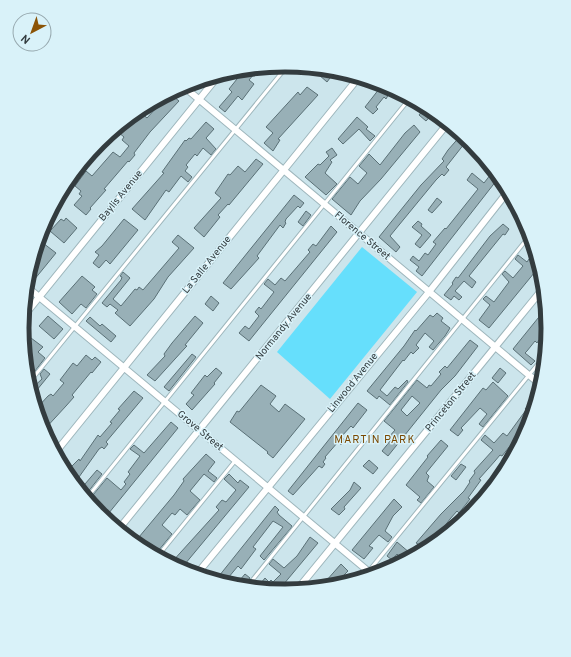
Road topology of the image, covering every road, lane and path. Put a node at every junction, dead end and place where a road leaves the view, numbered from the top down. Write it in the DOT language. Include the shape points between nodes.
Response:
graph roads {
  1 [pos="282,72"];
  2 [pos="356,82"];
  3 [pos="213,83"];
  4 [pos="189,91"];
  5 [pos="199,100"];
  6 [pos="407,102"];
  7 [pos="445,127"];
  8 [pos="235,130"];
  9 [pos="284,171"];
  10 [pos="505,195"];
  11 [pos="323,204"];
  12 [pos="359,234"];
  13 [pos="526,240"];
  14 [pos="32,291"];
  15 [pos="429,292"];
  16 [pos="540,293"];
  17 [pos="39,298"];
  18 [pos="30,308"];
  19 [pos="462,319"];
  20 [pos="74,328"];
  21 [pos="495,348"];
  22 [pos="540,362"];
  23 [pos="124,368"];
  24 [pos="530,375"];
  25 [pos="34,377"];
  26 [pos="537,381"];
  27 [pos="164,402"];
  28 [pos="199,431"];
  29 [pos="59,449"];
  30 [pos="235,461"];
  31 [pos="267,488"];
  32 [pos="89,494"];
  33 [pos="302,517"];
  34 [pos="122,526"];
  35 [pos="334,544"];
  36 [pos="161,553"];
  37 [pos="376,568"];
  38 [pos="201,570"];
  39 [pos="367,571"];
  40 [pos="250,583"];
  41 [pos="302,584"];
  1 -- 8 [label="lane"];
  2 -- 9 [label="street, La Salle Avenue"];
  3 -- 5 [label="street, Baylis Avenue"];
  4 -- 5 [label="street, Florence Street"];
  5 -- 8 [label="street, Florence Street"];
  5 -- 17 [label="street, Baylis Avenue"];
  6 -- 11 [label="lane"];
  7 -- 12 [label="street, Normandy Avenue"];
  8 -- 9 [label="street, Florence Street"];
  8 -- 20 [label="lane"];
  9 -- 11 [label="street, Florence Street"];
  9 -- 23 [label="street, La Salle Avenue"];
  10 -- 15 [label="street, Linwood Avenue"];
  11 -- 12 [label="street, Florence Street"];
  11 -- 27 [label="lane"];
  12 -- 15 [label="street, Florence Street"];
  12 -- 28 [label="street, Normandy Avenue"];
  13 -- 19 [label="lane"];
  14 -- 17 [label="street, Grove Street"];
  15 -- 19 [label="street, Florence Street"];
  15 -- 31 [label="street, Linwood Avenue"];
  16 -- 21 [label="street, Princeton Street"];
  17 -- 18 [label="street, Baylis Avenue"];
  17 -- 20 [label="street, Grove Street"];
  19 -- 21 [label="street, Florence Street"];
  19 -- 33 [label="lane"];
  20 -- 23 [label="street, Grove Street"];
  20 -- 25 [label="lane"];
  21 -- 24 [label="street, Florence Street"];
  21 -- 35 [label="street, Princeton Street"];
  22 -- 24 [label="lane"];
  23 -- 27 [label="street, Grove Street"];
  23 -- 29 [label="street, La Salle Avenue"];
  24 -- 26 [label="street, Florence Street"];
  24 -- 37 [label="lane"];
  27 -- 28 [label="street, Grove Street"];
  27 -- 32 [label="lane"];
  28 -- 30 [label="street, Grove Street"];
  28 -- 34 [label="street, Normandy Avenue"];
  30 -- 31 [label="street, Grove Street"];
  30 -- 36 [label="lane"];
  31 -- 33 [label="street, Grove Street"];
  31 -- 38 [label="street, Linwood Avenue"];
  33 -- 35 [label="street, Grove Street"];
  33 -- 40 [label="lane"];
  35 -- 39 [label="street, Grove Street"];
  35 -- 41 [label="street, Princeton Street"];
}
